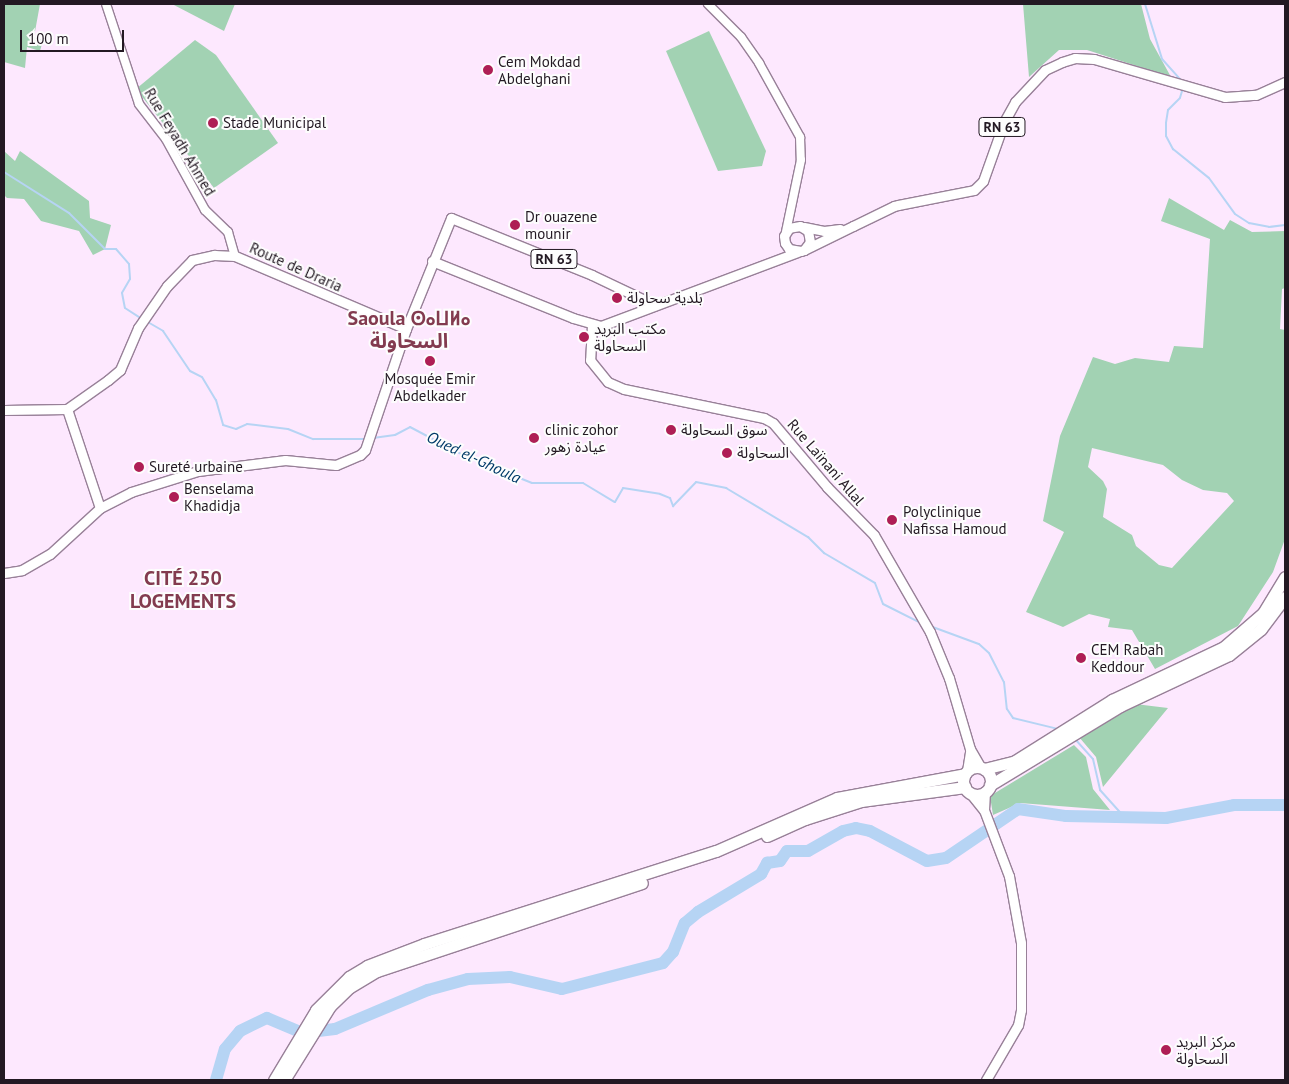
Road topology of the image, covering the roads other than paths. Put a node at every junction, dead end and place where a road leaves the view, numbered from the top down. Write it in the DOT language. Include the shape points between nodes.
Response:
graph roads {
  1 [pos="106,4"];
  2 [pos="708,4"];
  3 [pos="1285,82"];
  4 [pos="790,214"];
  5 [pos="802,226"];
  6 [pos="853,226"];
  7 [pos="785,236"];
  8 [pos="802,250"];
  9 [pos="236,256"];
  10 [pos="432,260"];
  11 [pos="776,260"];
  12 [pos="655,304"];
  13 [pos="592,325"];
  14 [pos="406,329"];
  15 [pos="67,409"];
  16 [pos="4,410"];
  17 [pos="100,508"];
  18 [pos="4,572"];
  19 [pos="1285,577"];
  20 [pos="1285,597"];
  21 [pos="1076,728"];
  22 [pos="1054,743"];
  23 [pos="970,750"];
  24 [pos="983,769"];
  25 [pos="966,773"];
  26 [pos="988,788"];
  27 [pos="968,790"];
  28 [pos="984,810"];
  29 [pos="319,1013"];
  30 [pos="274,1080"];
  31 [pos="284,1080"];
  32 [pos="986,1080"];
  1 -- 9 [label="street, Rue Feyadh Ahmed" via="138,104 166,139 205,210 228,232"];
  2 -- 4 [label="street" via="752,53 800,137 802,153"];
  3 -- 6 [label="main road, RN 63" via="1244,98 1165,81 1094,59 1062,62 1045,70 1016,102 1004,122 983,181 974,190 898,205"];
  4 -- 5 [label="street"];
  4 -- 7 [label="street"];
  5 -- 6 [label="main road, RN 63" via="824,231"];
  5 -- 7 [label="main road" via="792,227"];
  5 -- 8 [label="main road" via="810,238"];
  6 -- 8 [label="main road, RN 63"];
  7 -- 8 [label="main road" via="789,249"];
  7 -- 11 [label="main road"];
  8 -- 11 [label="main road, RN 63"];
  9 -- 14 [label="main road, Route de Draria"];
  9 -- 15 [label="main road, Route de Draria" via="214,255 192,260 138,328 120,370"];
  10 -- 12 [label="main road, RN 63" via="451,218 592,274"];
  10 -- 13 [label="main road"];
  10 -- 14 [label="main road, RN 63"];
  11 -- 12 [label="main road, RN 63"];
  12 -- 13 [label="main road" via="615,322"];
  13 -- 23 [label="main road, Rue Laïnani Allal" via="590,360 608,382 624,389 764,418 773,423 880,543 930,632 950,678"];
  14 -- 17 [label="main road, RN 63" via="365,450 336,465 286,460 198,471 131,492"];
  15 -- 16 [label="main road"];
  15 -- 17 [label="main road"];
  17 -- 18 [label="main road, RN 63" via="50,554 22,570"];
  19 -- 21 [label="highway" via="1263,613 1234,640 1212,654 1112,700"];
  20 -- 21 [label="highway" via="1261,630 1235,651"];
  21 -- 22 [label="highway"];
  22 -- 24 [label="highway" via="1010,763"];
  22 -- 26 [label="highway"];
  23 -- 24 [label="main road"];
  23 -- 25 [label="main road"];
  24 -- 25 [label="highway"];
  24 -- 26 [label="highway" via="990,778"];
  25 -- 27 [label="highway"];
  25 -- 29 [label="highway" via="837,798 716,851 398,953 348,977"];
  26 -- 27 [label="highway"];
  26 -- 28 [label="main road"];
  27 -- 28 [label="main road"];
  27 -- 29 [label="highway" via="877,797 833,809 718,858 395,963 350,987"];
  28 -- 32 [label="main road" via="995,836 1019,919 1021,1010 1018,1025"];
  29 -- 30 [label="highway"];
  29 -- 31 [label="highway"];
}
